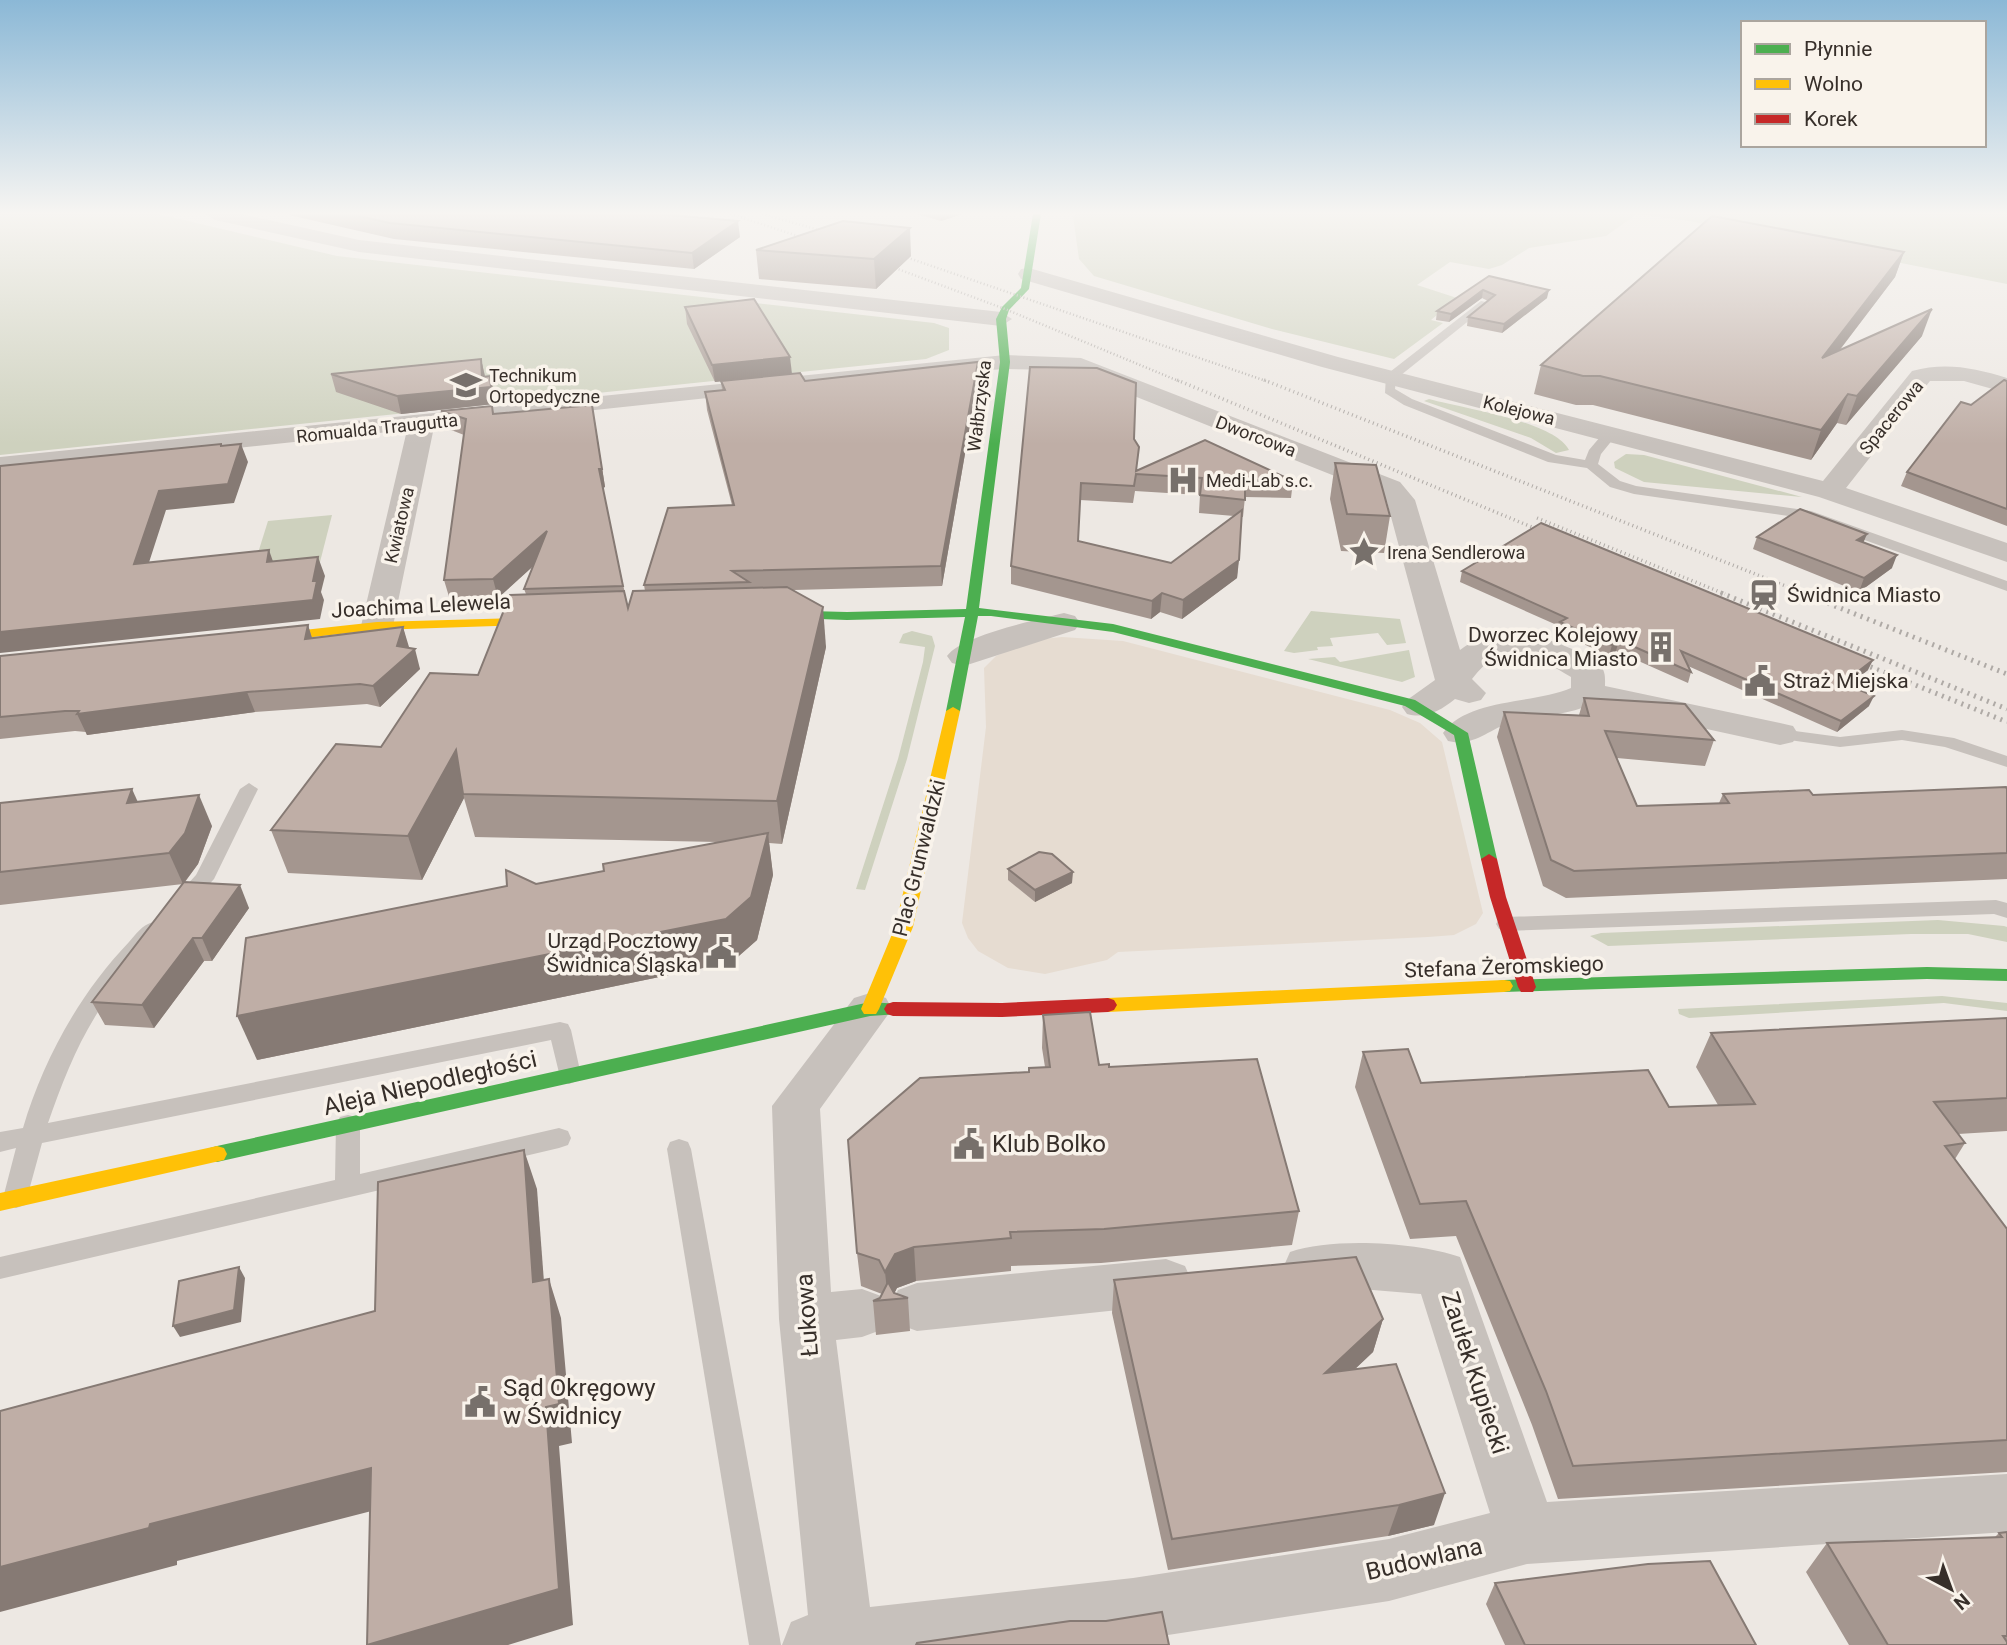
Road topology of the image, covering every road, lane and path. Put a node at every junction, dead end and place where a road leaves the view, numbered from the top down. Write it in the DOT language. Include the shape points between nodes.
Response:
graph roads {
  1 [pos="753,291"];
  2 [pos="1023,291"];
  3 [pos="1084,291"];
  4 [pos="1485,303"];
  5 [pos="1001,319"];
  6 [pos="1005,362"];
  7 [pos="1390,378"];
  8 [pos="2007,386"];
  9 [pos="422,423"];
  10 [pos="1611,433"];
  11 [pos="0,465"];
  12 [pos="1591,465"];
  13 [pos="1829,491"];
  14 [pos="2007,553"];
  15 [pos="2007,586"];
  16 [pos="972,612"];
  17 [pos="762,615"];
  18 [pos="571,621"];
  19 [pos="1064,622"];
  20 [pos="377,626"];
  21 [pos="235,641"];
  22 [pos="964,656"];
  23 [pos="1452,681"];
  24 [pos="1588,693"];
  25 [pos="1502,713"];
  26 [pos="1440,720"];
  27 [pos="1780,734"];
  28 [pos="2007,762"];
  29 [pos="249,789"];
  30 [pos="2007,911"];
  31 [pos="1506,925"];
  32 [pos="2007,975"];
  33 [pos="1527,987"];
  34 [pos="870,1009"];
  35 [pos="569,1075"];
  36 [pos="348,1124"];
  37 [pos="30,1136"];
  38 [pos="559,1138"];
  39 [pos="0,1142"];
  40 [pos="679,1149"];
  41 [pos="346,1188"];
  42 [pos="8,1200"];
  43 [pos="0,1268"];
  44 [pos="917,1307"];
  45 [pos="862,1313"];
  46 [pos="806,1319"];
  47 [pos="2007,1503"];
  48 [pos="1527,1534"];
  49 [pos="833,1644"];
  50 [pos="765,1645"];
  1 -- 5 [label="street"];
  2 -- 5 [label="main road"];
  3 -- 7 [label="street, Kolejowa"];
  4 -- 7 [label="lane"];
  5 -- 6 [label="main road, Wałbrzyska"];
  6 -- 9 [label="street, Romualda Traugutta"];
  6 -- 16 [label="main road, Wałbrzyska"];
  6 -- 23 [label="street, Dworcowa" via="1072,363 1390,488 1401,500"];
  7 -- 10 [label="street, Kolejowa"];
  7 -- 12 [label="lane" via="1389,390 1408,402 1553,458"];
  8 -- 13 [label="street, Spacerowa" via="1961,373 1921,376"];
  9 -- 11 [label="street, Romualda Traugutta"];
  9 -- 20 [label="street, Kwiatowa"];
  10 -- 12 [label="lane" via="1594,453"];
  10 -- 13 [label="street, Kolejowa"];
  12 -- 15 [label="lane" via="1607,480 1634,490 1806,514"];
  13 -- 14 [label="street, Kolejowa"];
  16 -- 17 [label="main road"];
  16 -- 19 [label="main road"];
  16 -- 22 [label="main road, Plac Grunwaldzki"];
  18 -- 20 [label="main road, Joachima Lelewela"];
  19 -- 22 [label="street"];
  19 -- 26 [label="main road" via="1112,628"];
  20 -- 21 [label="main road, Joachima Lelewela"];
  22 -- 34 [label="main road, Plac Grunwaldzki" via="904,928"];
  23 -- 24 [label="street" via="1473,656 1494,644 1528,644 1588,673"];
  23 -- 25 [label="street"];
  23 -- 26 [label="street" via="1442,693"];
  24 -- 25 [label="street" via="1564,704"];
  24 -- 27 [label="street"];
  25 -- 26 [label="street"];
  26 -- 31 [label="main road"];
  27 -- 28 [label="lane" via="1840,742 1902,735 1948,742"];
  29 -- 37 [label="lane" via="204,879 120,962 75,1027"];
  30 -- 31 [label="lane" via="1996,907"];
  31 -- 33 [label="main road"];
  32 -- 33 [label="main road, Stefana Żeromskiego" via="1927,973"];
  33 -- 34 [label="main road, Stefana Żeromskiego" via="1002,1010"];
  34 -- 35 [label="main road, Aleja Niepodległości"];
  34 -- 46 [label="street, Łukowa" via="796,1106"];
  35 -- 36 [label="main road, Aleja Niepodległości"];
  35 -- 37 [label="lane" via="559,1030"];
  36 -- 41 [label="lane"];
  36 -- 42 [label="main road, Aleja Niepodległości"];
  37 -- 39 [label="lane"];
  37 -- 42 [label="lane"];
  38 -- 41 [label="lane"];
  40 -- 50 [label="lane"];
  41 -- 43 [label="lane"];
  44 -- 48 [label="street, Zaułek Kupiecki" via="1337,1265 1441,1273"];
  45 -- 46 [label="street"];
  46 -- 49 [label="street, Łukowa"];
  47 -- 48 [label="street, Budowlana"];
  48 -- 49 [label="street, Budowlana" via="1389,1570 1133,1611"];
}
